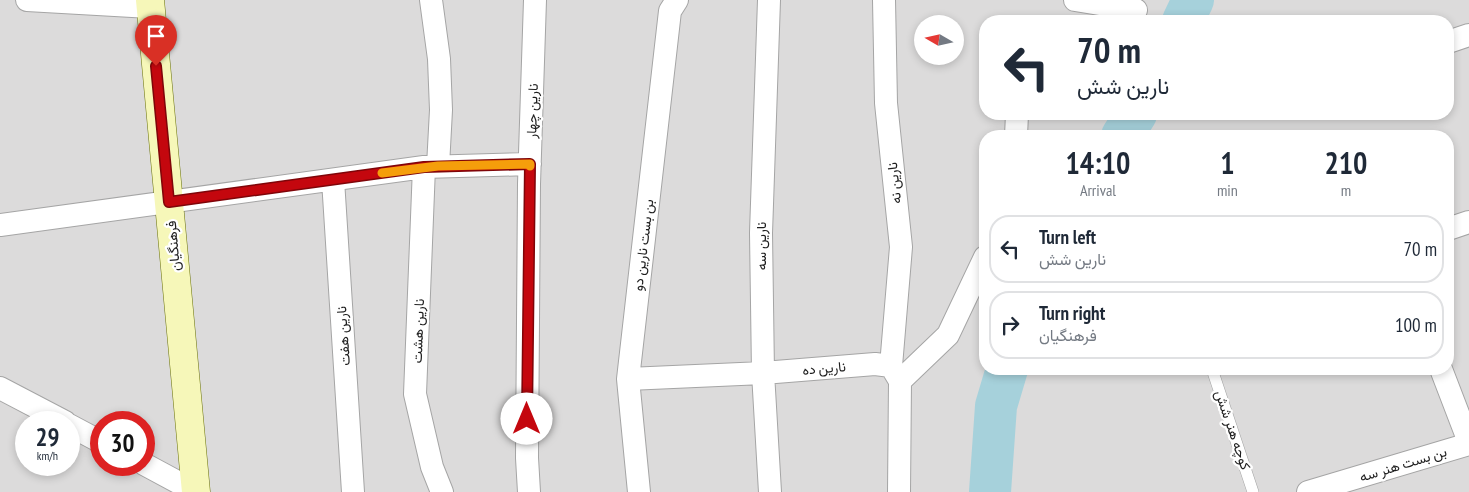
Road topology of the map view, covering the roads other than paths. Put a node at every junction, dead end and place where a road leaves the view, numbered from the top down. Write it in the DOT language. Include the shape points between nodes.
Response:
graph roads {
  1 [pos="27,0"];
  2 [pos="431,0"];
  3 [pos="535,0"];
  4 [pos="676,0"];
  5 [pos="770,0"];
  6 [pos="884,0"];
  7 [pos="1075,0"];
  8 [pos="150,4"];
  9 [pos="1136,10"];
  10 [pos="1469,35"];
  11 [pos="1454,40"];
  12 [pos="530,164"];
  13 [pos="431,166"];
  14 [pos="332,180"];
  15 [pos="169,202"];
  16 [pos="1469,222"];
  17 [pos="0,225"];
  18 [pos="1454,227"];
  19 [pos="979,270"];
  20 [pos="762,373"];
  21 [pos="896,374"];
  22 [pos="1214,375"];
  23 [pos="1443,375"];
  24 [pos="628,379"];
  25 [pos="0,388"];
  26 [pos="44,411"];
  27 [pos="1469,443"];
  28 [pos="155,470"];
  29 [pos="196,492"];
  30 [pos="353,492"];
  31 [pos="442,492"];
  32 [pos="530,492"];
  33 [pos="640,492"];
  34 [pos="770,492"];
  35 [pos="899,492"];
  36 [pos="1253,492"];
  37 [pos="1308,492"];
  1 -- 8 [label="street"];
  2 -- 13 [label="street, نارین هشت" via="439,59 441,110"];
  3 -- 12 [label="street, نارین چهار"];
  4 -- 24 [label="street, بن بست نارین دو" via="670,11"];
  5 -- 20 [label="street, نارین سه" via="761,234"];
  6 -- 21 [label="street, نارین نه" via="886,103 901,247"];
  7 -- 9 [label="street"];
  8 -- 15 [label="main road, فرهنگیان"];
  10 -- 11 [label="street"];
  12 -- 13 [label="street"];
  12 -- 32 [label="street, نارین چهار" via="527,458"];
  13 -- 14 [label="street"];
  13 -- 31 [label="street, نارین هشت" via="416,394 432,467"];
  14 -- 15 [label="street"];
  14 -- 30 [label="street, نارین هفت"];
  15 -- 17 [label="street"];
  15 -- 29 [label="main road, فرهنگیان"];
  16 -- 18 [label="street"];
  19 -- 21 [label="street" via="948,335"];
  20 -- 21 [label="street, نارین ده" via="875,364"];
  20 -- 24 [label="street, نارین ده"];
  20 -- 34 [label="street, نارین سه"];
  21 -- 35 [label="street"];
  22 -- 36 [label="lane, کوچه هنر شش"];
  23 -- 27 [label="street"];
  24 -- 33 [label="street, بن بست نارین دو"];
  25 -- 26 [label="street"];
  27 -- 37 [label="street, بن بست هنر سه"];
  28 -- 29 [label="street"];
}
